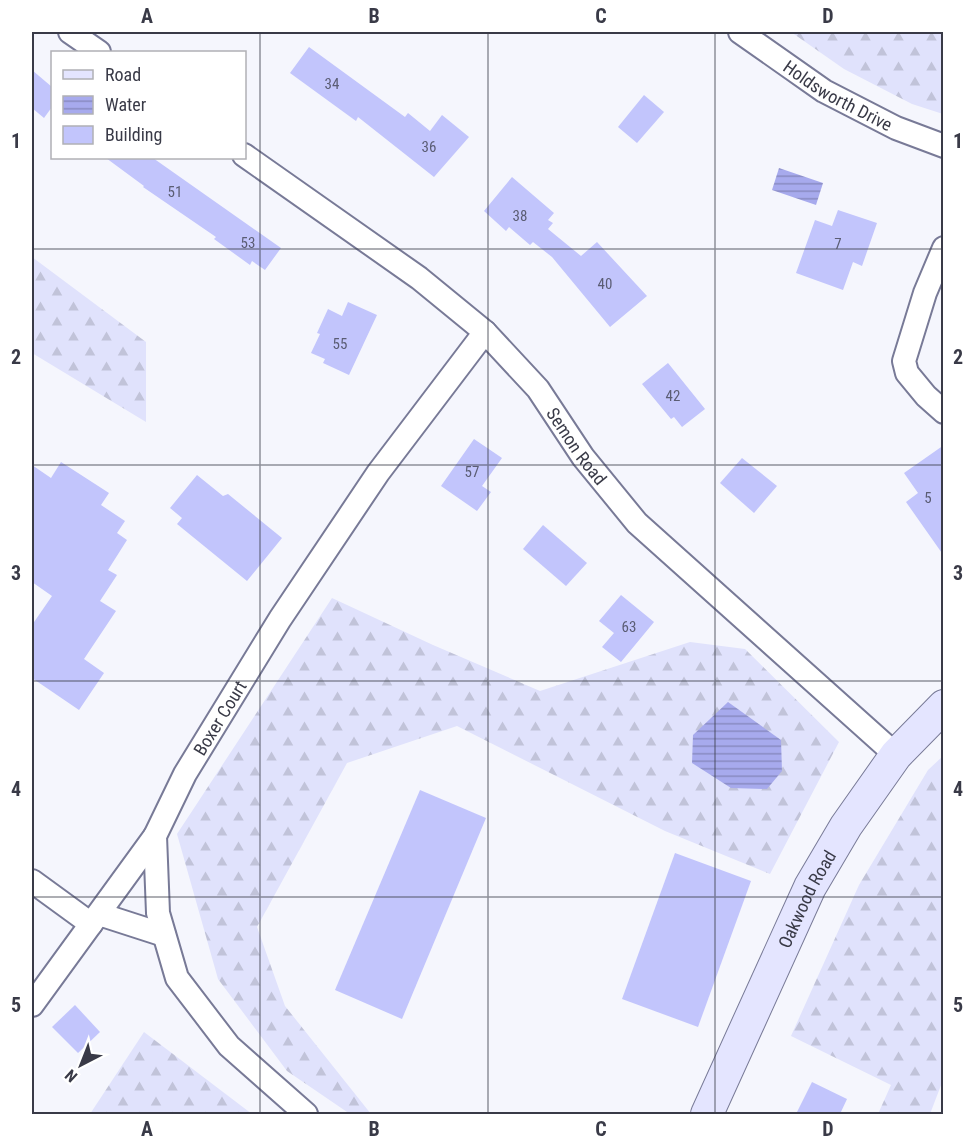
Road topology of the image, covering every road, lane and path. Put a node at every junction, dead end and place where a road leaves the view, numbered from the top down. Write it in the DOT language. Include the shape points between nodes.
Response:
graph roads {
  1 [pos="70,32"];
  2 [pos="740,32"];
  3 [pos="98,51"];
  4 [pos="944,146"];
  5 [pos="246,156"];
  6 [pos="944,248"];
  7 [pos="485,332"];
  8 [pos="944,411"];
  9 [pos="944,706"];
  10 [pos="896,755"];
  11 [pos="155,836"];
  12 [pos="32,881"];
  13 [pos="95,919"];
  14 [pos="164,936"];
  15 [pos="32,1005"];
  16 [pos="306,1114"];
  17 [pos="707,1114"];
  1 -- 3 [label="street"];
  2 -- 4 [label="street, Holdsworth Drive" via="824,91 896,128"];
  5 -- 7 [label="street, Semon Road" via="418,278"];
  6 -- 8 [label="street" via="904,361 907,373"];
  7 -- 10 [label="street, Semon Road" via="538,389 583,457 636,523"];
  7 -- 11 [label="street, Boxer Court" via="378,473 280,619 185,774"];
  9 -- 10 [label="main road, Oakwood Road"];
  10 -- 17 [label="main road, Oakwood Road" via="846,826 810,887"];
  11 -- 13 [label="street"];
  11 -- 14 [label="street, Boxer Court" via="158,913"];
  12 -- 13 [label="street"];
  13 -- 14 [label="street"];
  13 -- 15 [label="street"];
  14 -- 16 [label="street, Boxer Court" via="177,978 229,1046"];
}
